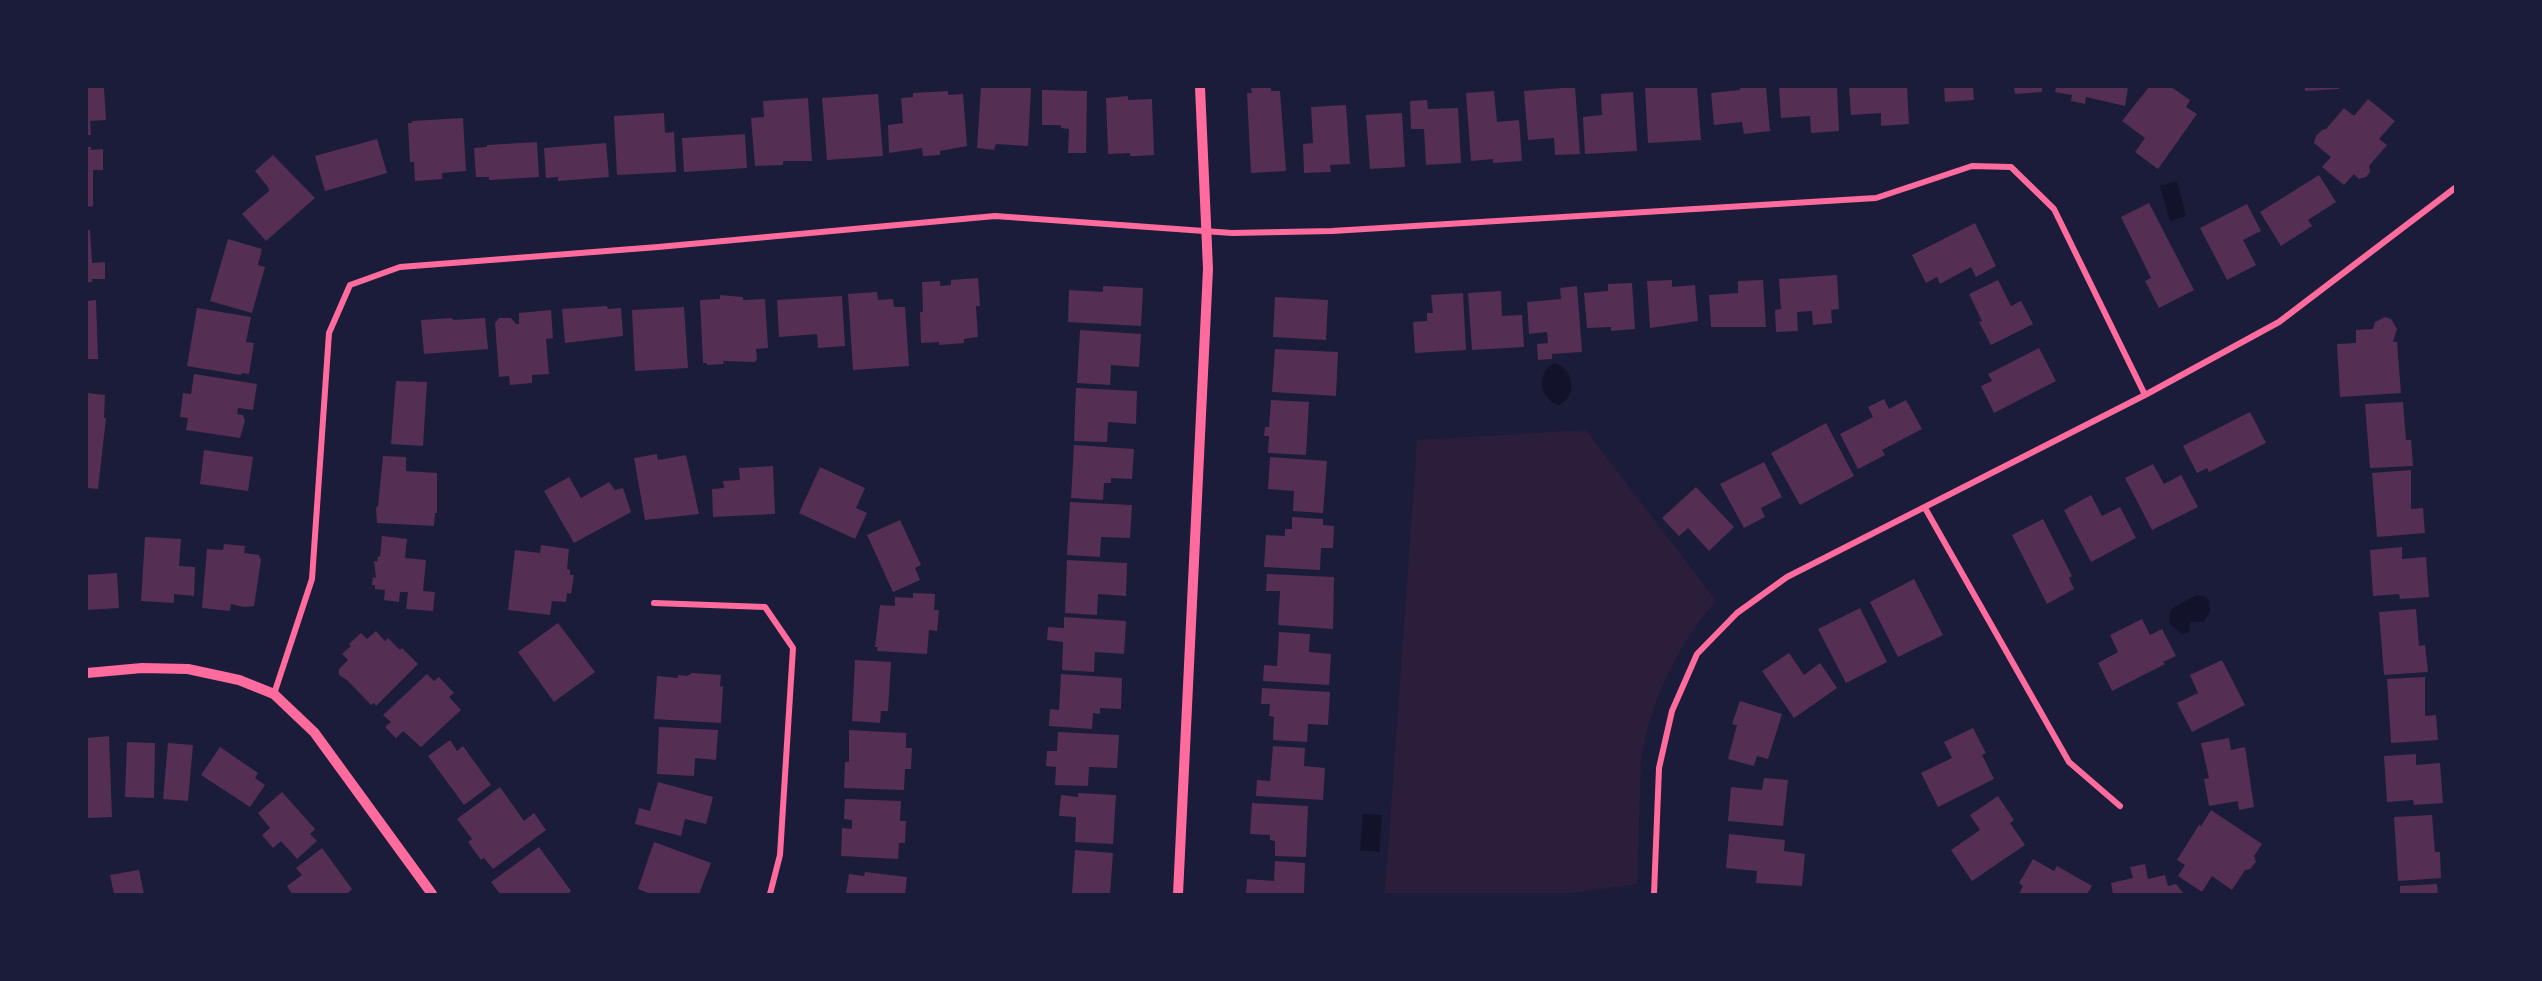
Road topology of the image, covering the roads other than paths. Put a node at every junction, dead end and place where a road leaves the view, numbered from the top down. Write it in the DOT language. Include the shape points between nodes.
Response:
graph roads {
  1 [pos="1200,87"];
  2 [pos="2455,188"];
  3 [pos="1208,231"];
  4 [pos="2145,395"];
  5 [pos="1925,508"];
  6 [pos="654,603"];
  7 [pos="87,673"];
  8 [pos="274,694"];
  9 [pos="2120,806"];
  10 [pos="432,894"];
  11 [pos="770,894"];
  12 [pos="1178,894"];
  13 [pos="1654,894"];
  1 -- 3 [label="street"];
  2 -- 4 [label="street" via="2279,322"];
  3 -- 4 [label="street" via="1332,231 1876,198 1972,166 2011,167 2054,209"];
  3 -- 8 [label="street" via="995,216 400,267 350,285 328,333 312,579"];
  3 -- 12 [label="street"];
  4 -- 5 [label="street"];
  5 -- 9 [label="street" via="2069,762"];
  5 -- 13 [label="street" via="1787,577 1737,613 1697,654 1672,711 1659,768"];
  6 -- 11 [label="street" via="765,607 793,648 780,855"];
  7 -- 8 [label="street" via="188,669 239,680"];
  8 -- 10 [label="street" via="314,732"];
}
